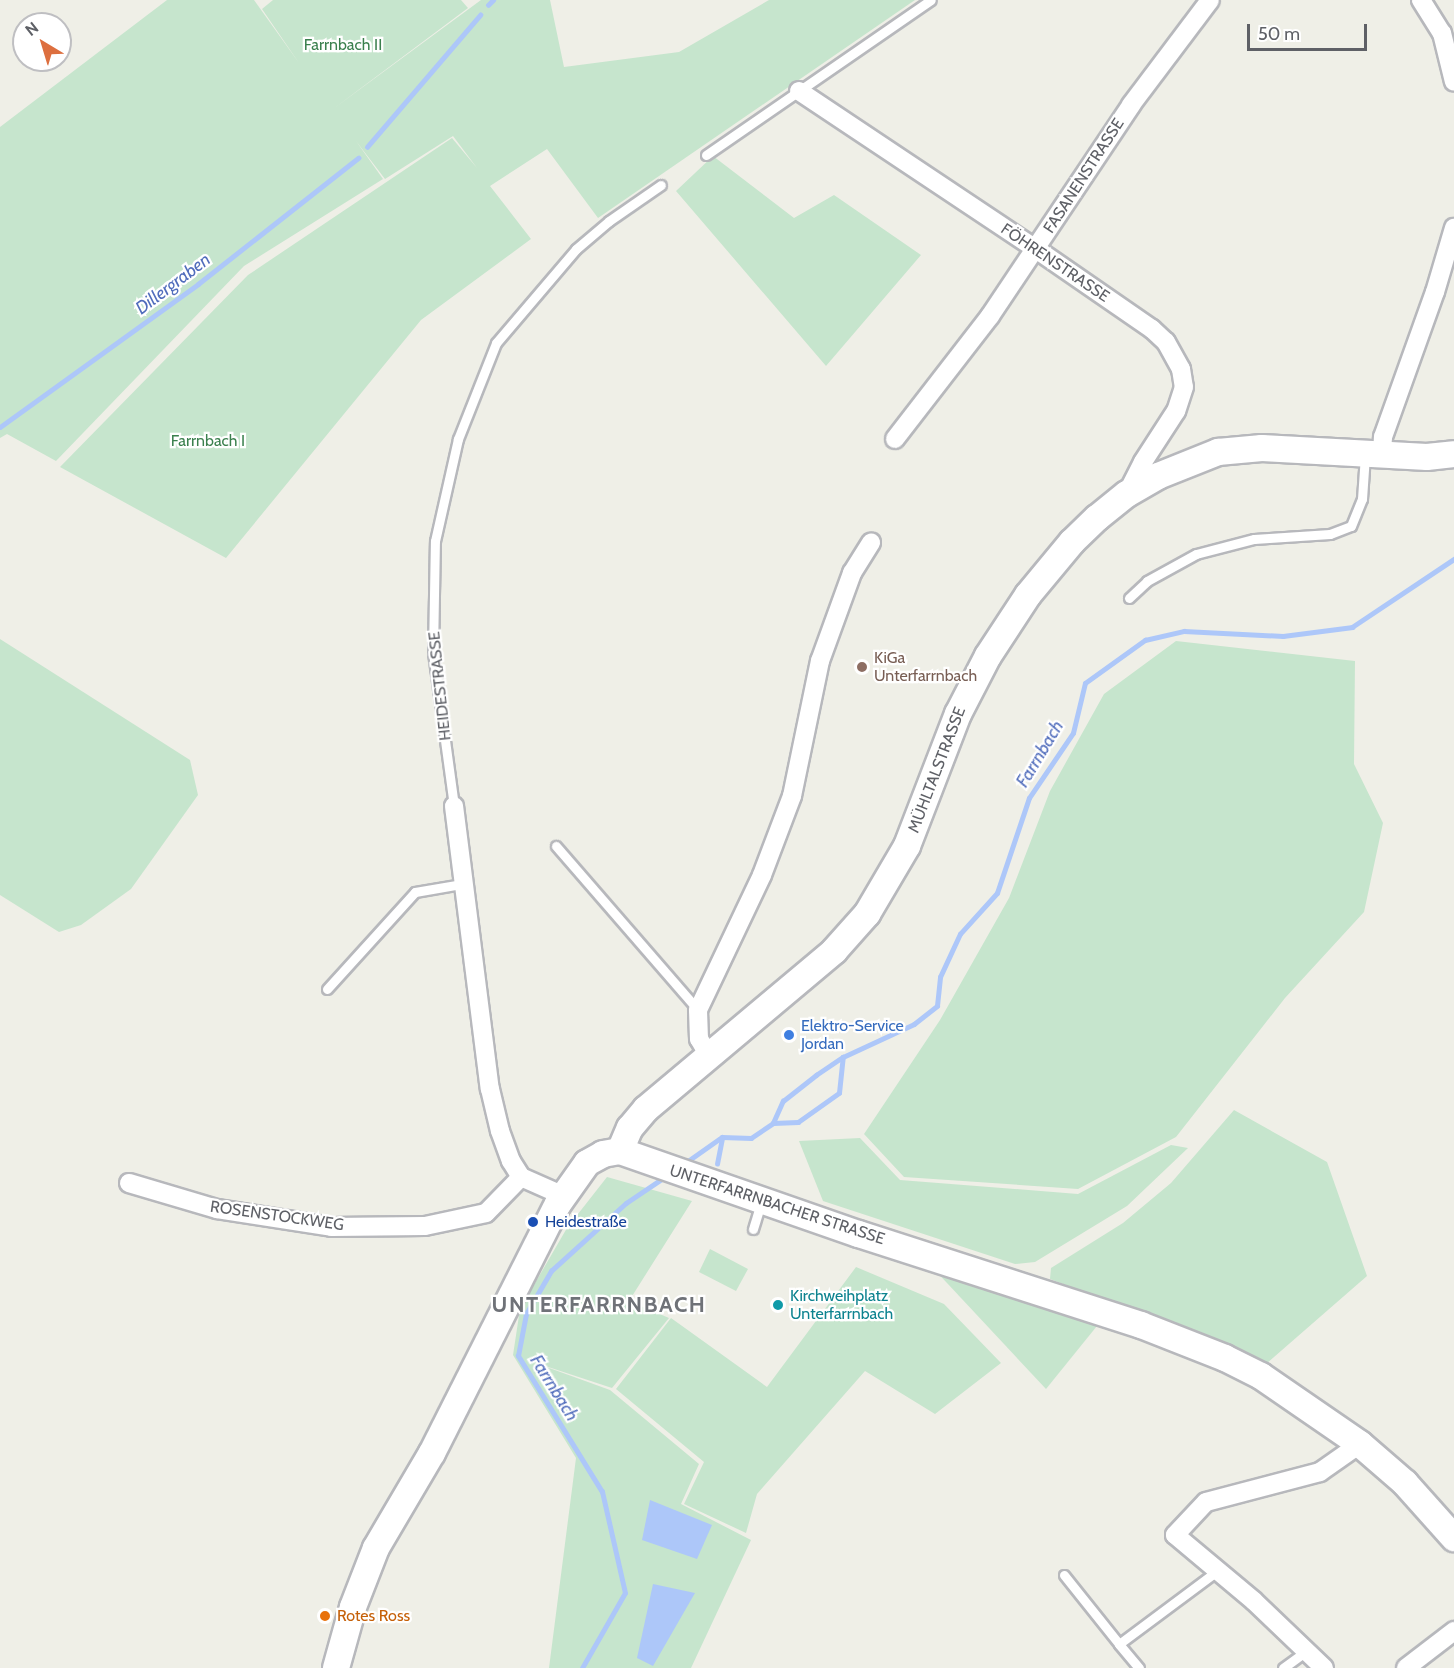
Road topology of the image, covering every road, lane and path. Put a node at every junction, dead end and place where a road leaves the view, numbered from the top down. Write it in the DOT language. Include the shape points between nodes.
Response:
graph roads {
  1 [pos="931,0"];
  2 [pos="1210,0"];
  3 [pos="1422,0"];
  4 [pos="1454,82"];
  5 [pos="799,91"];
  6 [pos="706,155"];
  7 [pos="661,185"];
  8 [pos="1454,228"];
  9 [pos="1036,249"];
  10 [pos="894,439"];
  11 [pos="1454,454"];
  12 [pos="1374,455"];
  13 [pos="1127,494"];
  14 [pos="871,543"];
  15 [pos="1129,598"];
  16 [pos="454,806"];
  17 [pos="556,846"];
  18 [pos="462,884"];
  19 [pos="327,989"];
  20 [pos="698,1010"];
  21 [pos="709,1056"];
  22 [pos="620,1152"];
  23 [pos="521,1177"];
  24 [pos="129,1183"];
  25 [pos="564,1196"];
  26 [pos="762,1200"];
  27 [pos="753,1229"];
  28 [pos="1360,1444"];
  29 [pos="1454,1538"];
  30 [pos="1217,1571"];
  31 [pos="1064,1575"];
  32 [pos="1454,1631"];
  33 [pos="1119,1644"];
  34 [pos="1306,1652"];
  35 [pos="336,1668"];
  36 [pos="1139,1668"];
  37 [pos="1283,1668"];
  38 [pos="1324,1668"];
  39 [pos="1406,1668"];
  1 -- 5 [label="lane"];
  2 -- 9 [label="street, FASANENSTRASSE" via="1131,105"];
  3 -- 4 [label="street" via="1442,33"];
  5 -- 6 [label="lane"];
  5 -- 9 [label="street, FÖHRENSTRASSE"];
  7 -- 16 [label="lane, HEIDESTRASSE" via="576,249 496,343 458,439 435,541 433,652"];
  8 -- 12 [label="street" via="1435,292"];
  9 -- 10 [label="street, FASANENSTRASSE" via="990,316"];
  9 -- 13 [label="street, FÖHRENSTRASSE" via="1152,329 1166,342 1181,369 1184,387 1176,411"];
  11 -- 12 [label="street, MÜHLTALSTRASSE"];
  12 -- 13 [label="street, MÜHLTALSTRASSE" via="1294,448 1218,453 1176,467"];
  12 -- 15 [label="lane" via="1351,526 1330,534 1254,539 1196,554 1147,581"];
  13 -- 21 [label="street, MÜHLTALSTRASSE" via="1072,542 1006,626 971,685 907,846 867,914 834,951"];
  14 -- 20 [label="street" via="852,573 820,661 792,796 762,876"];
  16 -- 18 [label="street, HEIDESTRASSE"];
  17 -- 20 [label="lane"];
  18 -- 19 [label="lane" via="415,892"];
  18 -- 23 [label="street, HEIDESTRASSE" via="490,1089 500,1131"];
  20 -- 21 [label="street" via="699,1039"];
  21 -- 22 [label="street, MÜHLTALSTRASSE" via="646,1109 630,1128"];
  22 -- 25 [label="street" via="603,1154 587,1163"];
  22 -- 26 [label="street, UNTERFARRNBACHER STRASSE"];
  23 -- 24 [label="street, ROSENSTOCKWEG" via="486,1213 425,1226 332,1227 217,1209"];
  23 -- 25 [label="street"];
  25 -- 35 [label="street" via="432,1453 376,1548 353,1607"];
  26 -- 27 [label="lane"];
  26 -- 28 [label="street, UNTERFARRNBACHER STRASSE" via="1141,1325 1225,1358 1261,1376"];
  28 -- 29 [label="street, UNTERFARRNBACHER STRASSE" via="1405,1483"];
  28 -- 30 [label="street" via="1320,1472 1206,1503 1175,1534"];
  30 -- 33 [label="lane"];
  30 -- 34 [label="street"];
  31 -- 33 [label="lane"];
  32 -- 39 [label="street"];
  33 -- 36 [label="lane"];
  34 -- 37 [label="lane"];
  34 -- 38 [label="street"];
}
